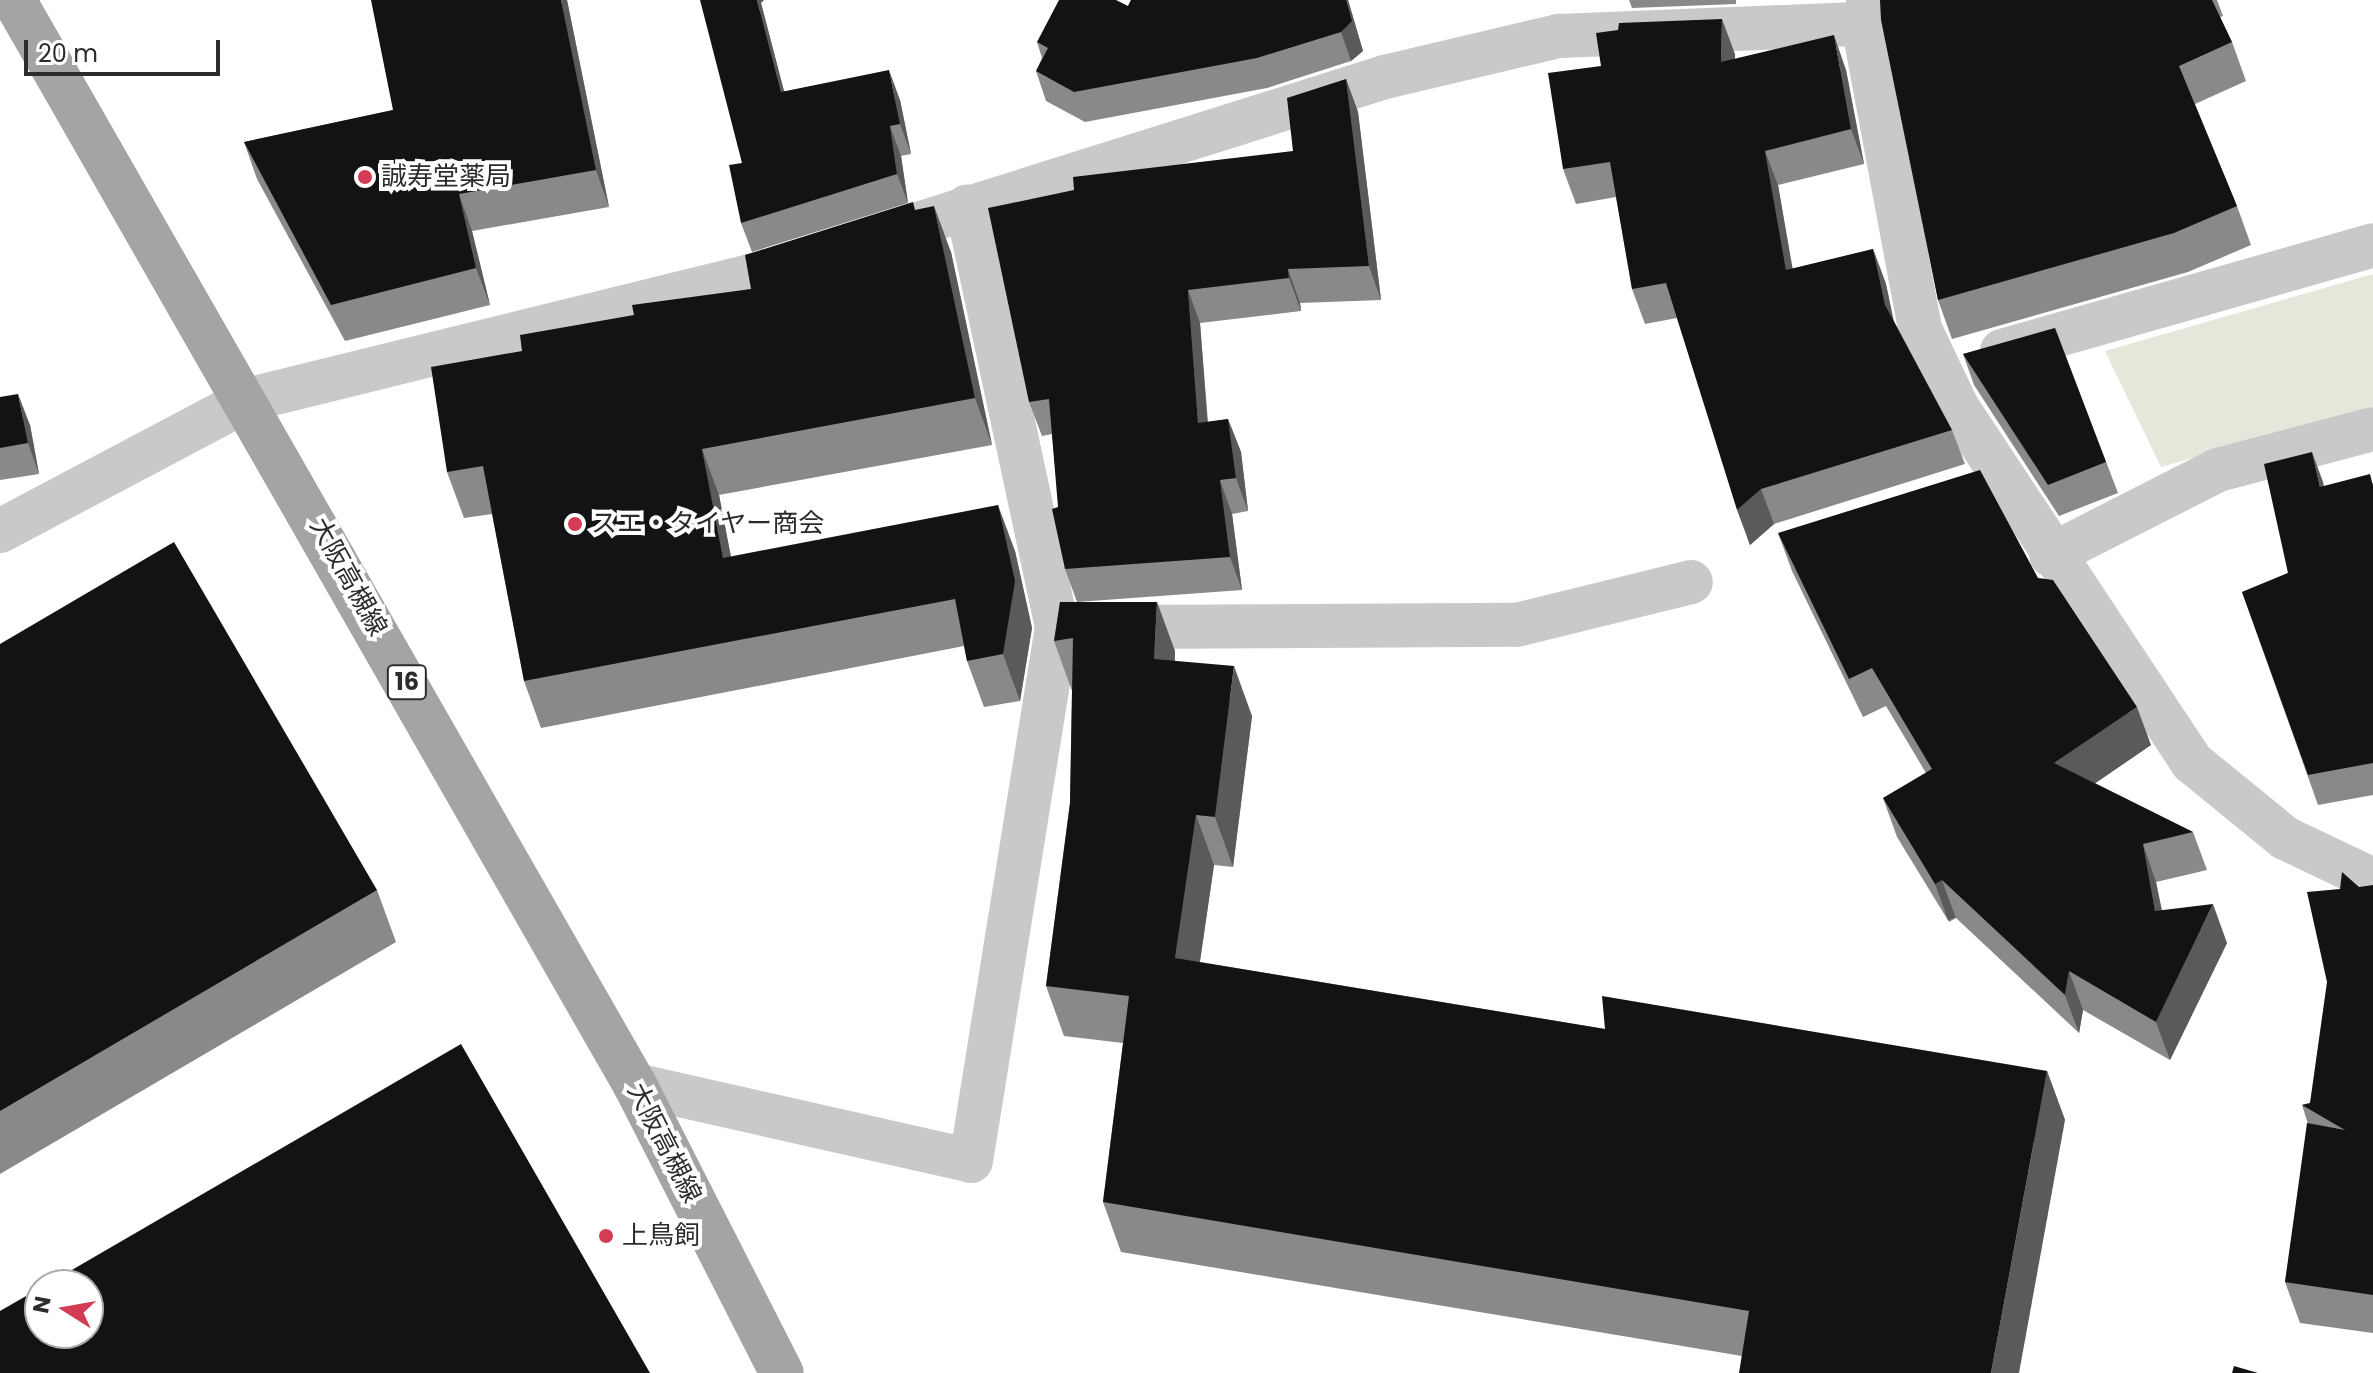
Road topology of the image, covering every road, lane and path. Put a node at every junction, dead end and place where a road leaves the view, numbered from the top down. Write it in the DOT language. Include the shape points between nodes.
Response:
graph roads {
  1 [pos="14,0"];
  2 [pos="1866,12"];
  3 [pos="967,207"];
  4 [pos="2373,245"];
  5 [pos="1938,369"];
  6 [pos="247,400"];
  7 [pos="2373,429"];
  8 [pos="2002,479"];
  9 [pos="1958,493"];
  10 [pos="0,531"];
  11 [pos="2051,555"];
  12 [pos="1691,582"];
  13 [pos="1057,627"];
  14 [pos="2373,880"];
  15 [pos="635,1085"];
  16 [pos="782,1373"];
  1 -- 6 [label="main road, 大阪高槻線 / 16"];
  2 -- 3 [label="street" via="1559,36 1385,77"];
  2 -- 5 [label="street" via="1920,329"];
  3 -- 6 [label="street" via="769,274"];
  3 -- 13 [label="street"];
  4 -- 5 [label="street"];
  5 -- 8 [label="street"];
  6 -- 10 [label="street"];
  6 -- 15 [label="main road, 大阪高槻線 / 16"];
  7 -- 11 [label="street" via="2218,470"];
  8 -- 9 [label="street"];
  8 -- 11 [label="street"];
  11 -- 14 [label="street" via="2193,763 2285,838"];
  12 -- 13 [label="street" via="1516,625"];
  13 -- 15 [label="street" via="971,1161"];
  15 -- 16 [label="main road, 大阪高槻線 / 16"];
}
